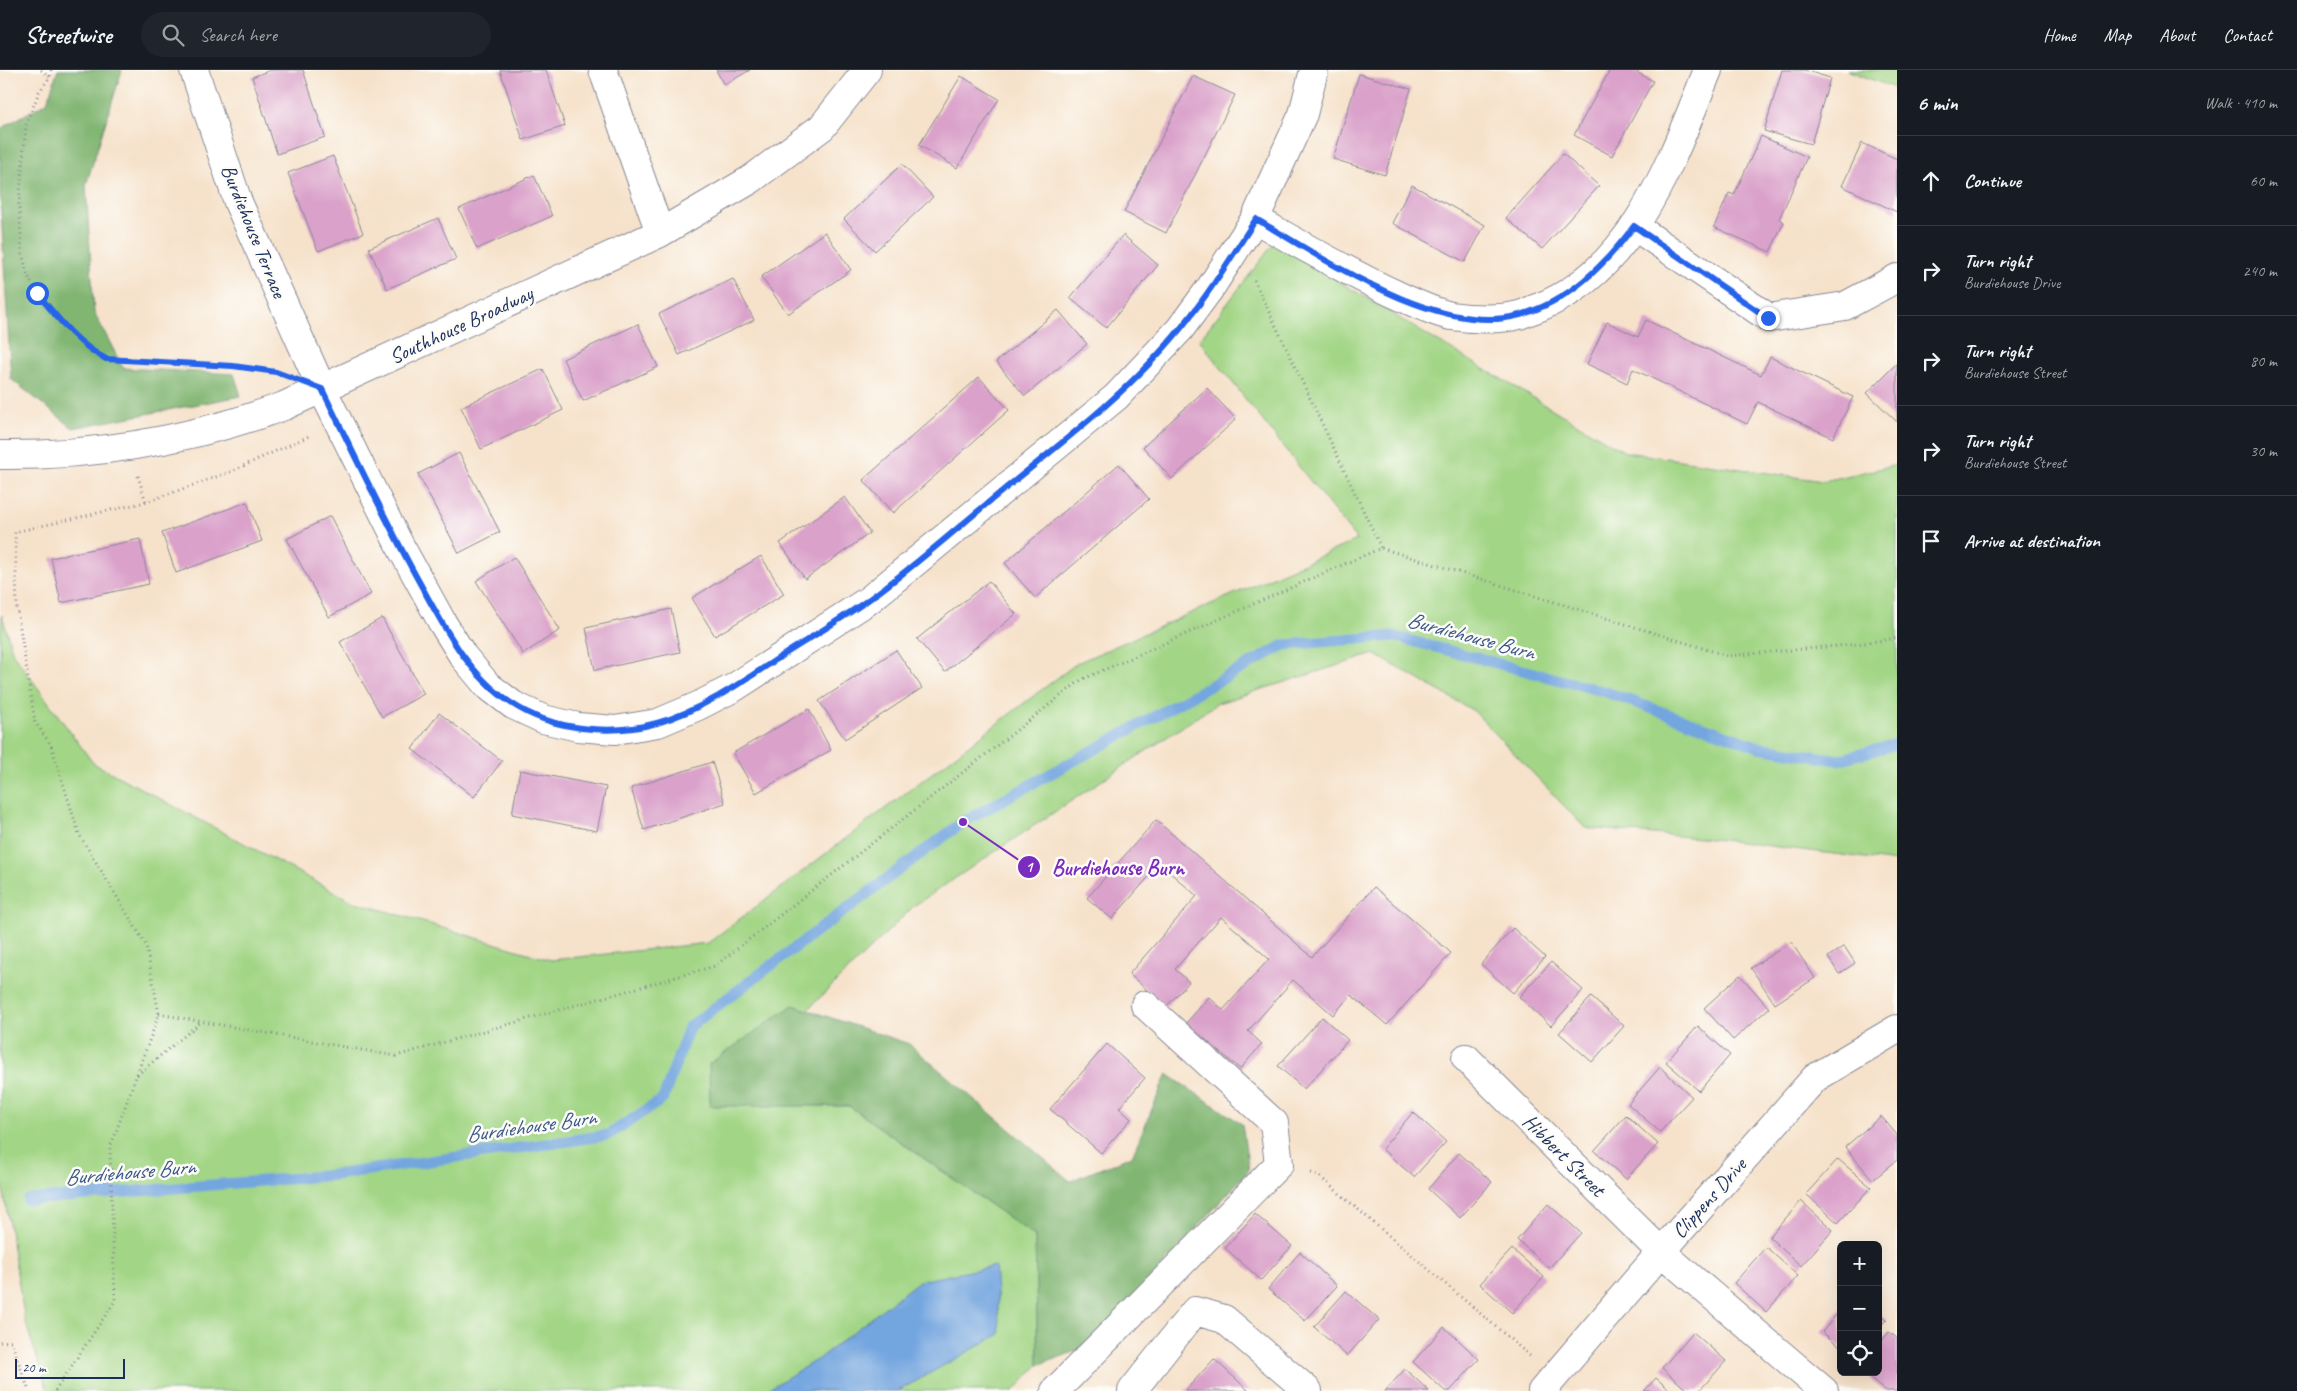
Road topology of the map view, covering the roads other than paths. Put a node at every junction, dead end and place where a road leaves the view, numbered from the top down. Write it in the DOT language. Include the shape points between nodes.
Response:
graph roads {
  1 [pos="194,70"];
  2 [pos="603,70"];
  3 [pos="867,70"];
  4 [pos="1314,70"];
  5 [pos="1708,70"];
  6 [pos="1256,219"];
  7 [pos="1634,226"];
  8 [pos="660,233"];
  9 [pos="1897,278"];
  10 [pos="322,389"];
  11 [pos="0,455"];
  12 [pos="1146,1004"];
  13 [pos="1897,1029"];
  14 [pos="1466,1058"];
  15 [pos="1661,1252"];
  16 [pos="1548,1384"];
  17 [pos="1055,1391"];
  18 [pos="1132,1391"];
  19 [pos="1308,1391"];
  20 [pos="1824,1391"];
  1 -- 10 [label="street, Burdiehouse Terrace" via="238,202"];
  2 -- 8 [label="street"];
  3 -- 8 [label="street, Southhouse Broadway" via="822,126 750,180"];
  4 -- 6 [label="street, Burdiehouse Terrace" via="1303,114"];
  5 -- 7 [label="street" via="1669,163"];
  6 -- 7 [label="street" via="1350,273 1410,301 1451,316 1488,318 1519,315 1559,299 1614,253"];
  6 -- 10 [label="street, Burdiehouse Terrace" via="1180,329 1116,397 869,600 734,687 658,723 615,730 578,727 543,719 513,705 487,685 463,656 442,622"];
  7 -- 9 [label="street" via="1768,318 1845,306"];
  8 -- 10 [label="street, Southhouse Broadway"];
  10 -- 11 [label="street, Southhouse Broadway" via="244,421 180,436 69,454"];
  12 -- 17 [label="street" via="1274,1123 1279,1164"];
  13 -- 15 [label="street, Clippens Drive" via="1815,1078"];
  14 -- 15 [label="street, Hibbert Street"];
  15 -- 16 [label="street, Clippens Drive"];
  15 -- 20 [label="street, Hibbert Street"];
  18 -- 19 [label="street" via="1196,1311 1224,1319"];
}
